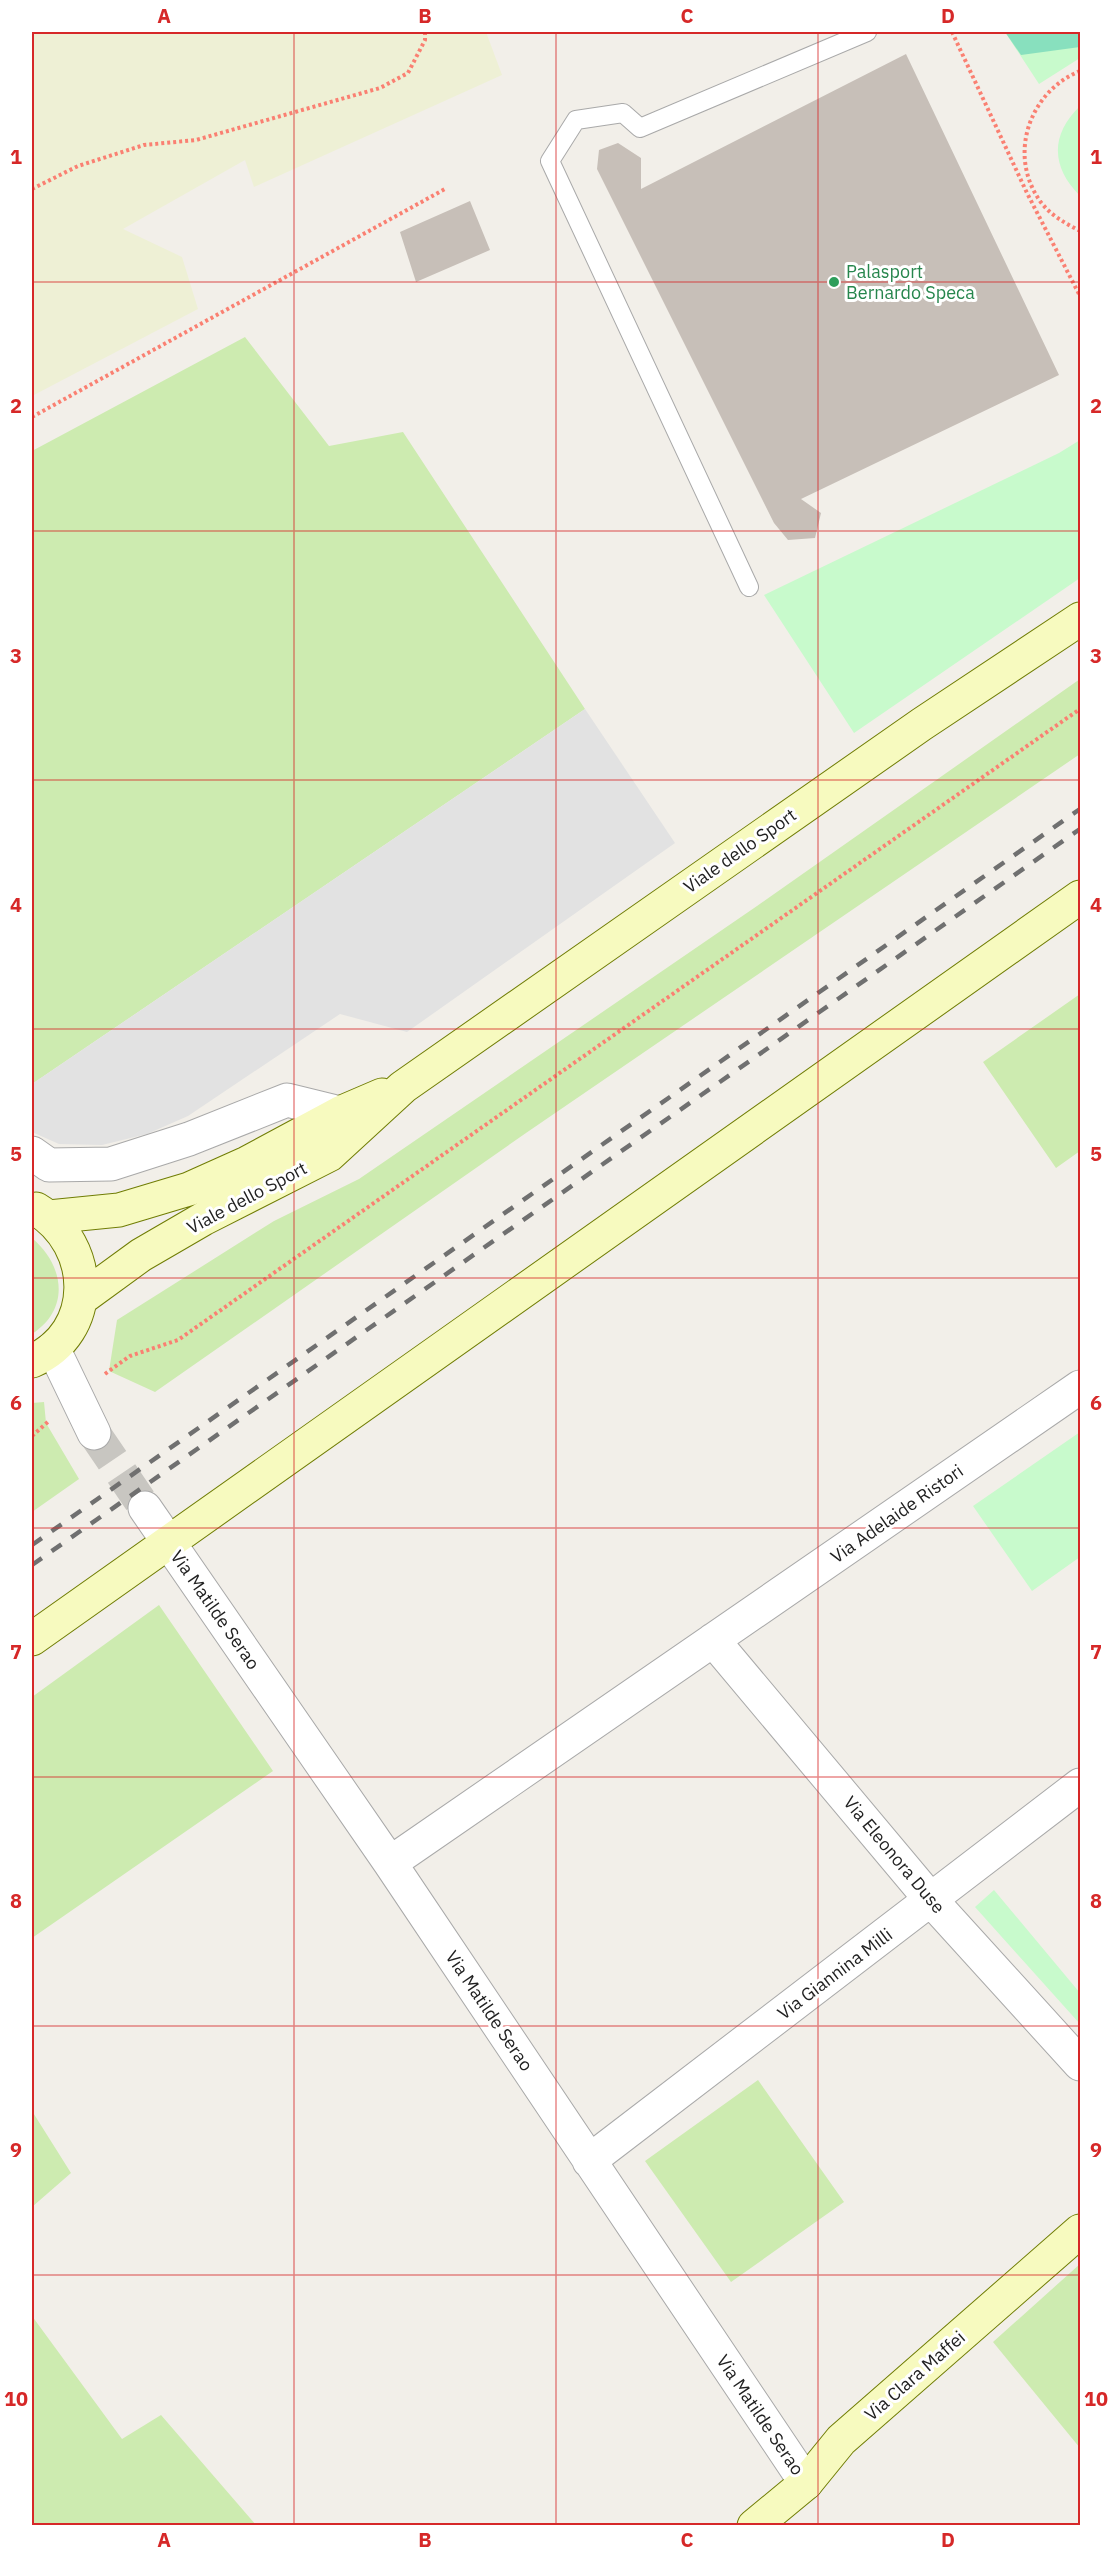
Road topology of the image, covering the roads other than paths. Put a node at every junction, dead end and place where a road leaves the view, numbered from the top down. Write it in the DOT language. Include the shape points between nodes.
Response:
graph roads {
  1 [pos="867,32"];
  2 [pos="748,587"];
  3 [pos="1080,619"];
  4 [pos="1080,897"];
  5 [pos="403,1087"];
  6 [pos="340,1113"];
  7 [pos="32,1153"];
  8 [pos="40,1212"];
  9 [pos="82,1298"];
  10 [pos="42,1355"];
  11 [pos="1080,1387"];
  12 [pos="94,1433"];
  13 [pos="145,1508"];
  14 [pos="168,1542"];
  15 [pos="32,1639"];
  16 [pos="714,1640"];
  17 [pos="1080,1785"];
  18 [pos="390,1863"];
  19 [pos="931,1900"];
  20 [pos="1080,2064"];
  21 [pos="588,2161"];
  22 [pos="1080,2231"];
  23 [pos="806,2483"];
  24 [pos="754,2526"];
  1 -- 2 [label="lane" via="640,128 623,113 576,120 550,161"];
  3 -- 5 [label="street, Viale dello Sport" via="922,724"];
  4 -- 14 [label="street"];
  5 -- 6 [label="street, Viale dello Sport"];
  5 -- 9 [label="street, Viale dello Sport" via="329,1155 203,1219 141,1255"];
  6 -- 7 [label="street" via="287,1100 189,1139 111,1164 48,1165"];
  6 -- 8 [label="street, Viale dello Sport" via="248,1163 189,1189 119,1210"];
  8 -- 9 [label="street" via="64,1233 79,1263"];
  9 -- 10 [label="street" via="66,1334"];
  10 -- 12 [label="street" via="75,1395"];
  11 -- 16 [label="street, Via Adelaide Ristori"];
  13 -- 14 [label="street, Via Matilde Serao"];
  14 -- 15 [label="street"];
  14 -- 18 [label="street, Via Matilde Serao"];
  16 -- 18 [label="street, Via Adelaide Ristori"];
  16 -- 19 [label="street, Via Eleonora Duse"];
  17 -- 19 [label="street, Via Giannina Milli"];
  18 -- 21 [label="street, Via Matilde Serao"];
  19 -- 20 [label="street, Via Eleonora Duse"];
  19 -- 21 [label="street, Via Giannina Milli"];
  21 -- 23 [label="street, Via Matilde Serao"];
  22 -- 23 [label="street, Via Clara Maffei" via="842,2440"];
  23 -- 24 [label="street, Via Clara Maffei"];
}
